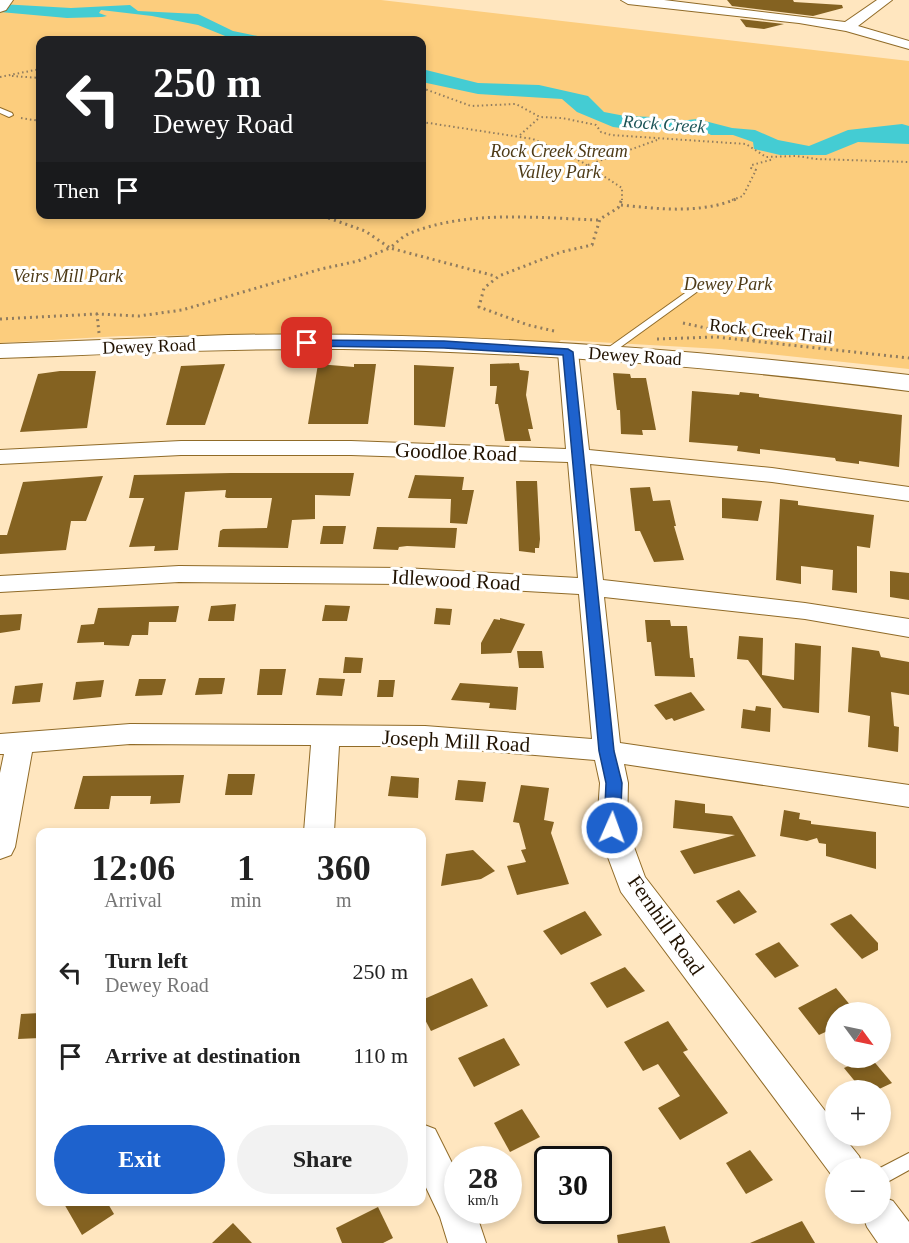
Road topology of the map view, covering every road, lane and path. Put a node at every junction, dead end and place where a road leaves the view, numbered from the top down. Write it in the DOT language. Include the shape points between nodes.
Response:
graph roads {
  1 [pos="5,0"];
  2 [pos="628,0"];
  3 [pos="885,0"];
  4 [pos="693,3"];
  5 [pos="0,7"];
  6 [pos="848,27"];
  7 [pos="909,45"];
  8 [pos="36,70"];
  9 [pos="9,75"];
  10 [pos="0,77"];
  11 [pos="36,78"];
  12 [pos="426,89"];
  13 [pos="0,110"];
  14 [pos="9,115"];
  15 [pos="540,117"];
  16 [pos="29,120"];
  17 [pos="36,121"];
  18 [pos="426,123"];
  19 [pos="519,136"];
  20 [pos="659,139"];
  21 [pos="776,158"];
  22 [pos="909,162"];
  23 [pos="588,165"];
  24 [pos="621,205"];
  25 [pos="327,219"];
  26 [pos="599,220"];
  27 [pos="390,248"];
  28 [pos="496,277"];
  29 [pos="702,284"];
  30 [pos="97,314"];
  31 [pos="0,319"];
  32 [pos="683,323"];
  33 [pos="99,337"];
  34 [pos="654,339"];
  35 [pos="565,342"];
  36 [pos="757,343"];
  37 [pos="0,351"];
  38 [pos="608,352"];
  39 [pos="909,358"];
  40 [pos="909,383"];
  41 [pos="578,456"];
  42 [pos="0,457"];
  43 [pos="909,494"];
  44 [pos="0,584"];
  45 [pos="589,587"];
  46 [pos="909,628"];
  47 [pos="326,736"];
  48 [pos="10,743"];
  49 [pos="607,751"];
  50 [pos="909,796"];
  51 [pos="319,828"];
  52 [pos="0,847"];
  53 [pos="426,1149"];
  54 [pos="838,1158"];
  55 [pos="909,1161"];
  56 [pos="891,1172"];
  57 [pos="887,1224"];
  58 [pos="467,1243"];
  59 [pos="901,1243"];
  1 -- 5 [label="street"];
  2 -- 4 [label="street"];
  3 -- 6 [label="street"];
  4 -- 6 [label="street"];
  6 -- 7 [label="street"];
  8 -- 9 [label="path"];
  9 -- 10 [label="path"];
  9 -- 11 [label="path"];
  12 -- 15 [label="path" via="471,106 516,104"];
  13 -- 14 [label="lane"];
  15 -- 19 [label="path"];
  15 -- 20 [label="path" via="584,121 611,135"];
  16 -- 17 [label="path"];
  18 -- 19 [label="path"];
  19 -- 23 [label="path"];
  20 -- 21 [label="path" via="746,144 766,157"];
  20 -- 23 [label="path"];
  21 -- 22 [label="path"];
  21 -- 24 [label="path" via="752,165 756,170 743,195 732,201 701,208"];
  23 -- 24 [label="path" via="619,184"];
  24 -- 26 [label="path"];
  25 -- 27 [label="path" via="365,231"];
  26 -- 27 [label="path" via="507,217 458,223 411,232"];
  26 -- 28 [label="path" via="592,245 564,251"];
  27 -- 28 [label="path"];
  27 -- 30 [label="path" via="358,261 182,309 139,316"];
  28 -- 35 [label="path" via="484,288 479,307"];
  29 -- 38 [label="lane"];
  30 -- 31 [label="path"];
  30 -- 33 [label="path"];
  32 -- 36 [label="path" via="751,338"];
  34 -- 36 [label="path, Rock Creek Trail" via="716,337"];
  35 -- 37 [label="street, Dewey Road" via="261,342"];
  35 -- 38 [label="street, Dewey Road"];
  35 -- 41 [label="street, Fernhill Road"];
  36 -- 39 [label="path, Rock Creek Trail"];
  38 -- 40 [label="street, Dewey Road"];
  41 -- 42 [label="street, Goodloe Road" via="340,448 181,448"];
  41 -- 43 [label="street, Goodloe Road" via="772,475"];
  41 -- 45 [label="street, Fernhill Road"];
  44 -- 45 [label="street, Idlewood Road" via="191,574 404,576"];
  45 -- 46 [label="street, Idlewood Road" via="805,611"];
  45 -- 49 [label="street, Fernhill Road"];
  47 -- 48 [label="street, Joseph Mill Road" via="130,734"];
  47 -- 49 [label="street, Joseph Mill Road" via="425,736"];
  47 -- 51 [label="street"];
  48 -- 52 [label="street"];
  49 -- 50 [label="street, Joseph Mill Road"];
  49 -- 54 [label="street, Fernhill Road" via="614,783 612,828 632,883"];
  53 -- 58 [label="street"];
  55 -- 56 [label="lane"];
  57 -- 59 [label="street"];
}
